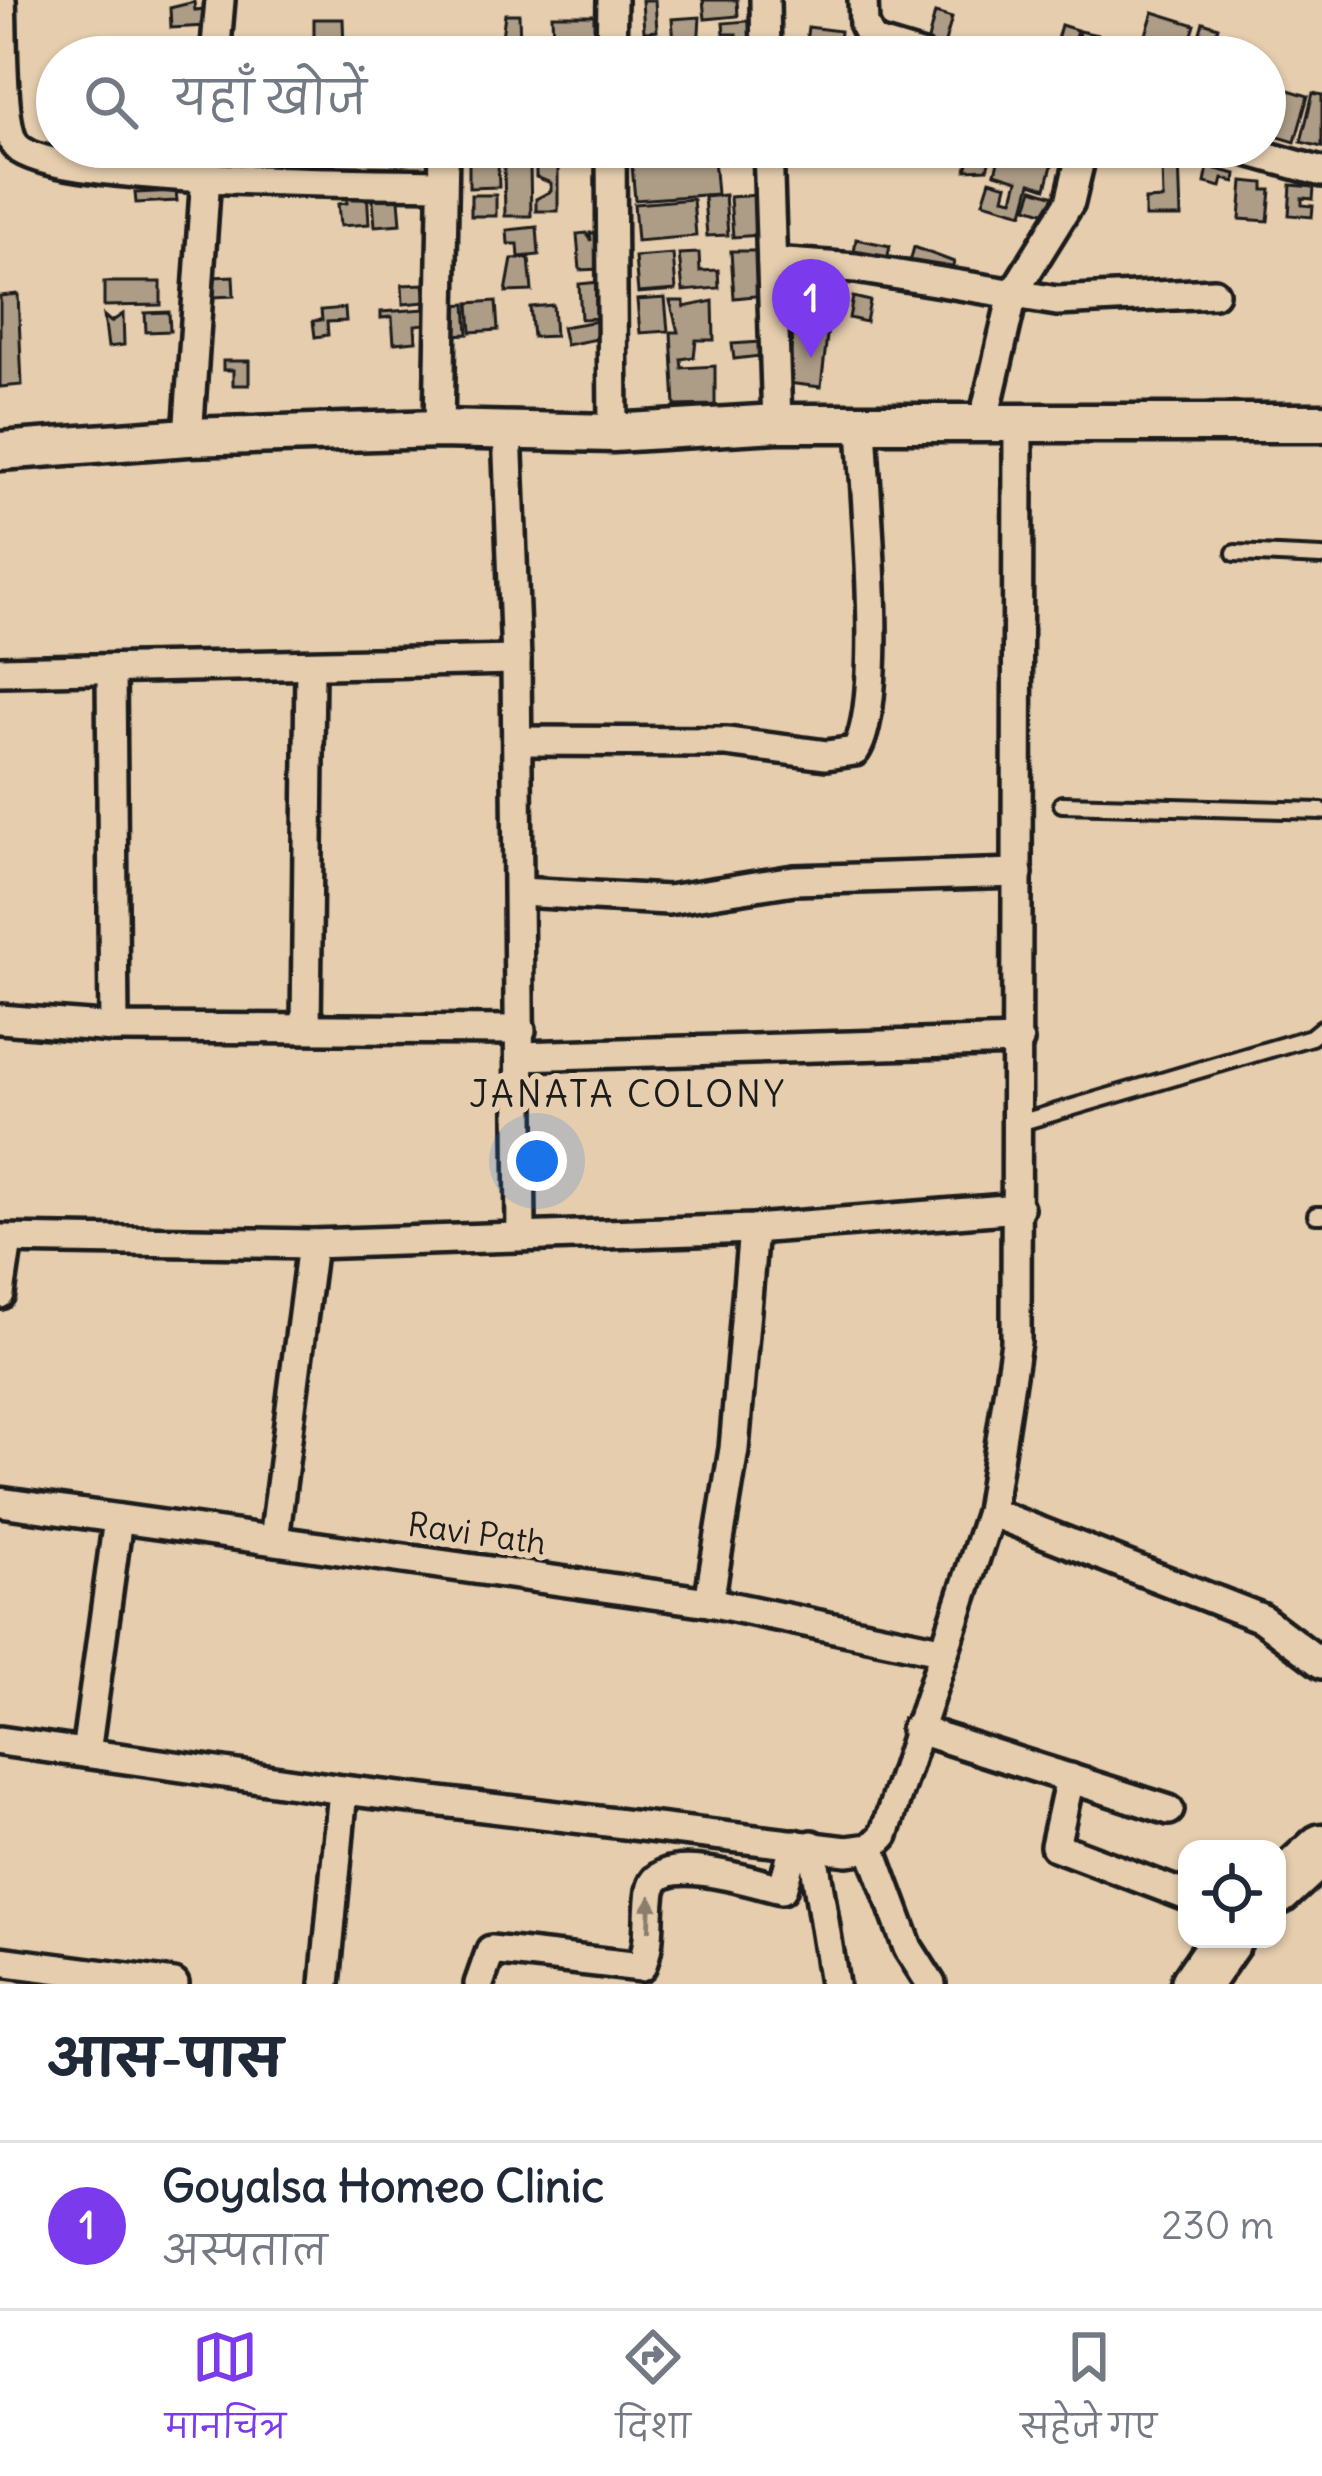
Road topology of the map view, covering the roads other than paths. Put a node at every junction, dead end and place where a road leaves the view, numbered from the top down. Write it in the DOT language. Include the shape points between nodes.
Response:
graph roads {
  1 [pos="1,0"];
  2 [pos="220,0"];
  3 [pos="611,0"];
  4 [pos="765,0"];
  5 [pos="863,0"];
  6 [pos="217,36"];
  7 [pos="611,36"];
  8 [pos="766,36"];
  9 [pos="870,36"];
  10 [pos="2,52"];
  11 [pos="36,157"];
  12 [pos="1286,162"];
  13 [pos="84,168"];
  14 [pos="207,168"];
  15 [pos="443,168"];
  16 [pos="611,168"];
  17 [pos="769,168"];
  18 [pos="1078,168"];
  19 [pos="1322,172"];
  20 [pos="206,177"];
  21 [pos="442,184"];
  22 [pos="772,262"];
  23 [pos="1214,293"];
  24 [pos="1013,294"];
  25 [pos="777,423"];
  26 [pos="862,423"];
  27 [pos="1000,423"];
  28 [pos="1322,423"];
  29 [pos="439,429"];
  30 [pos="507,430"];
  31 [pos="613,433"];
  32 [pos="188,437"];
  33 [pos="0,451"];
  34 [pos="1235,554"];
  35 [pos="1322,557"];
  36 [pos="516,660"];
  37 [pos="310,664"];
  38 [pos="0,671"];
  39 [pos="111,672"];
  40 [pos="517,741"];
  41 [pos="1062,805"];
  42 [pos="1322,811"];
  43 [pos="1018,873"];
  44 [pos="519,892"];
  45 [pos="0,1019"];
  46 [pos="113,1028"];
  47 [pos="306,1028"];
  48 [pos="1322,1028"];
  49 [pos="1018,1041"];
  50 [pos="521,1043"];
  51 [pos="1019,1123"];
  52 [pos="1019,1208"];
  53 [pos="753,1229"];
  54 [pos="521,1233"];
  55 [pos="4,1239"];
  56 [pos="313,1244"];
  57 [pos="0,1294"];
  58 [pos="0,1502"];
  59 [pos="990,1512"];
  60 [pos="118,1519"];
  61 [pos="274,1540"];
  62 [pos="710,1602"];
  63 [pos="940,1650"];
  64 [pos="1322,1664"];
  65 [pos="915,1729"];
  66 [pos="0,1741"];
  67 [pos="86,1753"];
  68 [pos="1070,1778"];
  69 [pos="343,1790"];
  70 [pos="1168,1810"];
  71 [pos="804,1844"];
  72 [pos="871,1848"];
  73 [pos="1322,1849"];
  74 [pos="1286,1882"];
  75 [pos="782,1888"];
  76 [pos="1178,1893"];
  77 [pos="819,1895"];
  78 [pos="1221,1948"];
  79 [pos="0,1961"];
  80 [pos="174,1984"];
  81 [pos="325,1984"];
  82 [pos="479,1984"];
  83 [pos="834,1984"];
  84 [pos="931,1984"];
  85 [pos="1196,1984"];
  1 -- 10 [label="street"];
  2 -- 6 [label="street"];
  3 -- 7 [label="street"];
  4 -- 8 [label="street"];
  5 -- 9 [label="street"];
  10 -- 11 [label="street" via="9,134"];
  12 -- 19 [label="street"];
  13 -- 20 [label="street"];
  14 -- 20 [label="street"];
  15 -- 21 [label="street"];
  16 -- 31 [label="street"];
  17 -- 22 [label="street"];
  18 -- 24 [label="street" via="1070,202"];
  20 -- 21 [label="street"];
  20 -- 32 [label="street"];
  21 -- 29 [label="street"];
  22 -- 24 [label="street"];
  22 -- 25 [label="street"];
  23 -- 24 [label="street" via="1090,302"];
  24 -- 27 [label="street"];
  25 -- 26 [label="street"];
  25 -- 31 [label="street"];
  26 -- 27 [label="street"];
  26 -- 40 [label="street" via="871,687 855,751"];
  27 -- 28 [label="street"];
  27 -- 43 [label="street"];
  29 -- 30 [label="street"];
  29 -- 32 [label="street"];
  30 -- 31 [label="street"];
  30 -- 36 [label="street"];
  32 -- 33 [label="street"];
  34 -- 35 [label="lane"];
  36 -- 37 [label="street"];
  36 -- 40 [label="street"];
  37 -- 39 [label="street"];
  37 -- 47 [label="street"];
  38 -- 39 [label="street"];
  39 -- 46 [label="street"];
  40 -- 44 [label="street"];
  41 -- 42 [label="lane"];
  43 -- 44 [label="street" via="794,880 668,900"];
  43 -- 49 [label="street"];
  44 -- 50 [label="street"];
  45 -- 46 [label="street"];
  46 -- 47 [label="street"];
  47 -- 50 [label="street"];
  48 -- 51 [label="lane"];
  49 -- 50 [label="street"];
  49 -- 51 [label="street"];
  50 -- 54 [label="street"];
  51 -- 52 [label="street"];
  52 -- 53 [label="street"];
  52 -- 59 [label="street" via="1016,1342"];
  53 -- 54 [label="street"];
  53 -- 62 [label="street" via="734,1449"];
  54 -- 56 [label="street"];
  55 -- 56 [label="street"];
  55 -- 57 [label="street"];
  56 -- 61 [label="street"];
  58 -- 60 [label="street, Ravi Path"];
  59 -- 63 [label="street"];
  59 -- 64 [label="street" via="1262,1618"];
  60 -- 61 [label="street, Ravi Path"];
  60 -- 67 [label="street"];
  61 -- 62 [label="street, Ravi Path"];
  62 -- 63 [label="street, Ravi Path"];
  63 -- 65 [label="street"];
  65 -- 68 [label="street"];
  65 -- 72 [label="street" via="884,1835"];
  66 -- 67 [label="street"];
  67 -- 69 [label="street"];
  68 -- 70 [label="street"];
  68 -- 76 [label="street" via="1054,1846"];
  69 -- 71 [label="street"];
  69 -- 81 [label="street"];
  71 -- 72 [label="street"];
  71 -- 75 [label="street"];
  71 -- 77 [label="street"];
  72 -- 84 [label="street" via="908,1948"];
  73 -- 74 [label="highway"];
  75 -- 77 [label="street"];
  82 -- 75 [label="street, one-way" via="491,1950 641,1966 652,1883 662,1870"];
  77 -- 83 [label="street"];
  78 -- 85 [label="highway"];
  79 -- 80 [label="street"];
}
